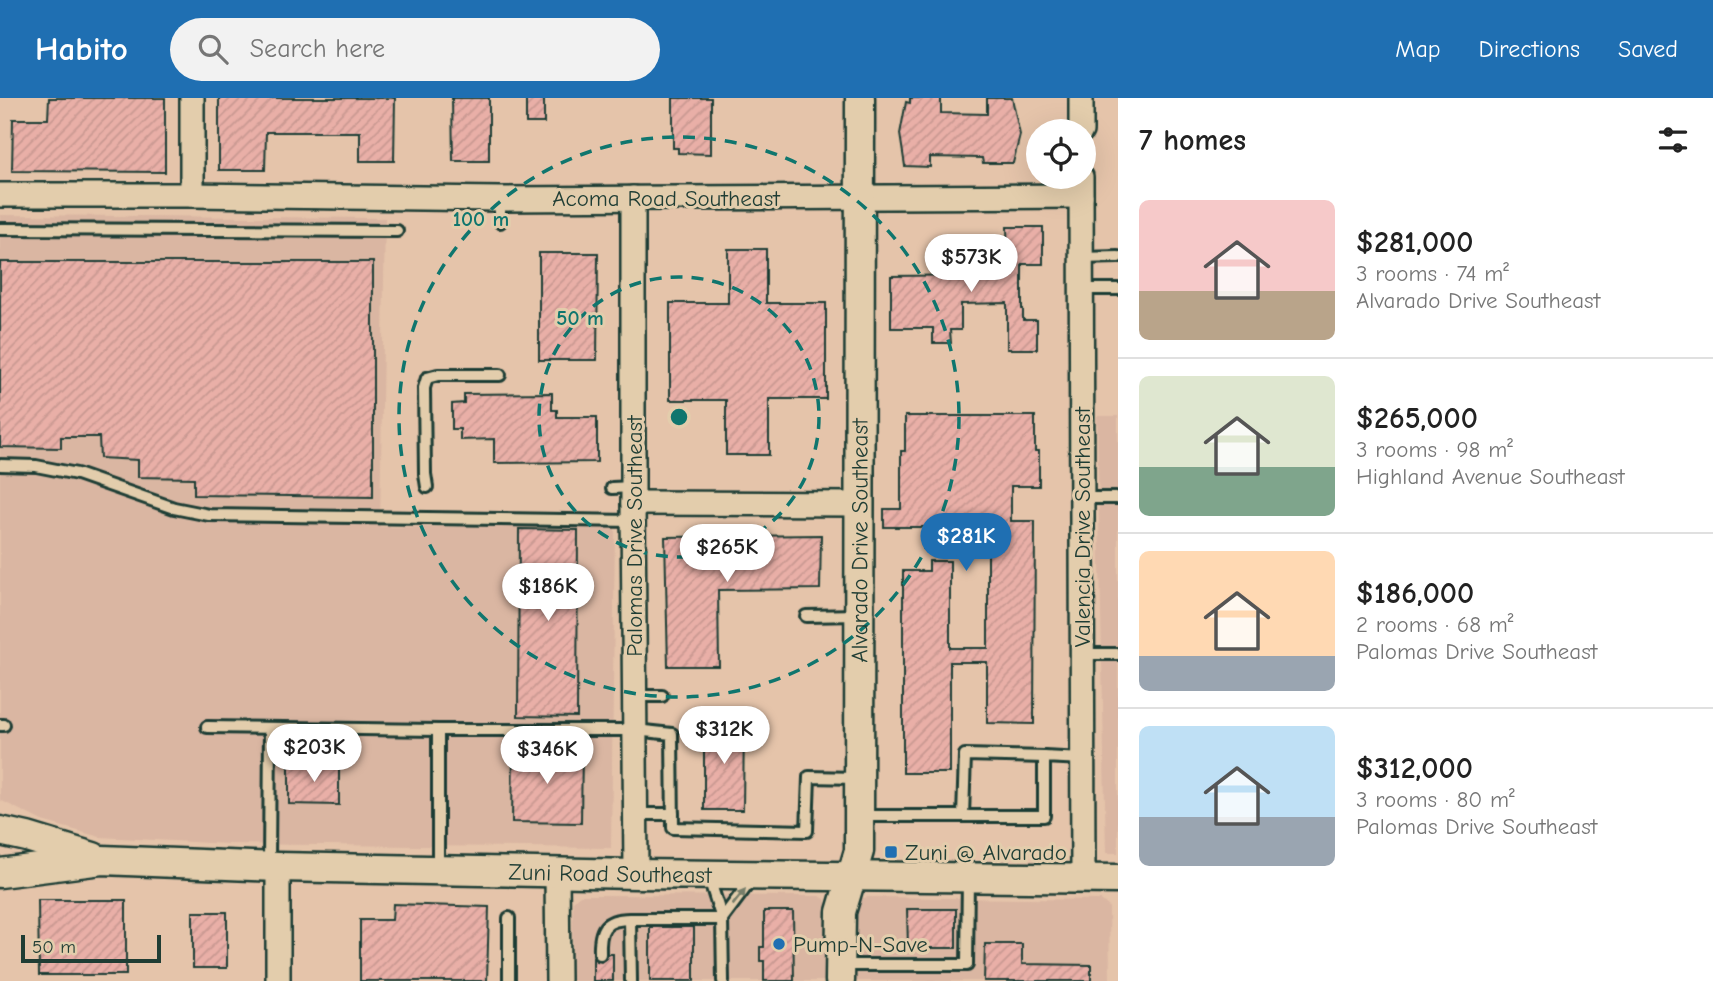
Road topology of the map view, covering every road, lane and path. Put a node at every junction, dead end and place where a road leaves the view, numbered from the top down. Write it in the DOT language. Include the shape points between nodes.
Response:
graph roads {
  1 [pos="192,98"];
  2 [pos="860,98"];
  3 [pos="1081,98"];
  4 [pos="1081,119"];
  5 [pos="1026,189"];
  6 [pos="1081,189"];
  7 [pos="0,195"];
  8 [pos="192,195"];
  9 [pos="860,197"];
  10 [pos="633,198"];
  11 [pos="0,229"];
  12 [pos="397,231"];
  13 [pos="1118,257"];
  14 [pos="1081,258"];
  15 [pos="1081,289"];
  16 [pos="1118,289"];
  17 [pos="500,375"];
  18 [pos="0,466"];
  19 [pos="427,487"];
  20 [pos="1082,498"];
  21 [pos="1118,498"];
  22 [pos="628,500"];
  23 [pos="859,504"];
  24 [pos="859,615"];
  25 [pos="806,616"];
  26 [pos="1082,654"];
  27 [pos="1118,654"];
  28 [pos="634,696"];
  29 [pos="663,696"];
  30 [pos="207,727"];
  31 [pos="270,729"];
  32 [pos="438,730"];
  33 [pos="635,730"];
  34 [pos="1044,757"];
  35 [pos="1083,759"];
  36 [pos="859,778"];
  37 [pos="635,814"];
  38 [pos="673,814"];
  39 [pos="859,816"];
  40 [pos="963,816"];
  41 [pos="0,831"];
  42 [pos="102,860"];
  43 [pos="274,867"];
  44 [pos="438,870"];
  45 [pos="557,872"];
  46 [pos="0,873"];
  47 [pos="636,874"];
  48 [pos="708,875"];
  49 [pos="755,875"];
  50 [pos="852,875"];
  51 [pos="968,876"];
  52 [pos="1083,877"];
  53 [pos="1118,879"];
  54 [pos="509,918"];
  55 [pos="630,919"];
  56 [pos="722,919"];
  57 [pos="600,954"];
  58 [pos="840,973"];
  59 [pos="278,981"];
  60 [pos="509,981"];
  61 [pos="558,981"];
  62 [pos="631,981"];
  63 [pos="723,981"];
  1 -- 8 [label="street"];
  2 -- 9 [label="street, Alvarado Drive Southeast"];
  3 -- 4 [label="street"];
  5 -- 9 [label="street, Acoma Road Southeast"];
  6 -- 14 [label="street, Valencia Drive Southeast"];
  7 -- 8 [label="street, Acoma Road Southeast"];
  8 -- 10 [label="street, Acoma Road Southeast" via="500,210"];
  9 -- 10 [label="street, Acoma Road Southeast"];
  9 -- 23 [label="street, Alvarado Drive Southeast"];
  10 -- 22 [label="street, Palomas Drive Southeast"];
  11 -- 12 [label="lane"];
  13 -- 14 [label="lane"];
  14 -- 15 [label="street, Valencia Drive Southeast"];
  15 -- 16 [label="lane"];
  15 -- 20 [label="street, Valencia Drive Southeast"];
  17 -- 19 [label="lane" via="438,374 427,378"];
  18 -- 22 [label="lane" via="36,466 77,474 174,508 209,515"];
  20 -- 21 [label="lane"];
  20 -- 26 [label="street, Valencia Drive Southeast"];
  22 -- 23 [label="street"];
  22 -- 28 [label="street, Palomas Drive Southeast"];
  23 -- 24 [label="street, Alvarado Drive Southeast"];
  24 -- 25 [label="lane"];
  24 -- 36 [label="street, Alvarado Drive Southeast"];
  26 -- 27 [label="lane"];
  26 -- 35 [label="street, Valencia Drive Southeast"];
  28 -- 29 [label="lane"];
  28 -- 33 [label="street, Palomas Drive Southeast"];
  30 -- 31 [label="lane"];
  31 -- 32 [label="lane"];
  31 -- 43 [label="lane"];
  32 -- 33 [label="lane"];
  32 -- 44 [label="lane"];
  33 -- 37 [label="street, Palomas Drive Southeast"];
  33 -- 38 [label="lane" via="672,734"];
  34 -- 35 [label="lane"];
  34 -- 40 [label="lane" via="1044,816"];
  34 -- 40 [label="lane" via="965,755"];
  35 -- 52 [label="street, Valencia Drive Southeast"];
  36 -- 38 [label="lane" via="809,777 807,831 673,828"];
  36 -- 39 [label="street, Alvarado Drive Southeast"];
  37 -- 38 [label="lane"];
  37 -- 47 [label="street, Palomas Drive Southeast"];
  39 -- 40 [label="lane"];
  39 -- 50 [label="street, Alvarado Drive Southeast" via="859,851"];
  41 -- 42 [label="street, Zuni Road Southeast"];
  42 -- 43 [label="street, Zuni Road Southeast"];
  42 -- 46 [label="street, Zuni Road Southeast"];
  43 -- 44 [label="street, Zuni Road Southeast"];
  43 -- 59 [label="street"];
  44 -- 45 [label="street, Zuni Road Southeast"];
  45 -- 47 [label="street, Zuni Road Southeast"];
  45 -- 61 [label="street"];
  47 -- 48 [label="street, Zuni Road Southeast"];
  48 -- 49 [label="street, Zuni Road Southeast"];
  48 -- 56 [label="lane"];
  49 -- 50 [label="street, Zuni Road Southeast"];
  56 -- 49 [label="lane, one-way"];
  50 -- 51 [label="street, Zuni Road Southeast"];
  50 -- 58 [label="street, Alvarado Drive Southeast" via="841,912"];
  51 -- 52 [label="street, Zuni Road Southeast"];
  51 -- 58 [label="lane" via="967,965"];
  52 -- 53 [label="street, Zuni Road Southeast"];
  54 -- 60 [label="lane"];
  55 -- 56 [label="lane"];
  55 -- 57 [label="lane" via="609,923 601,937"];
  55 -- 62 [label="lane"];
  56 -- 63 [label="lane"];
}
